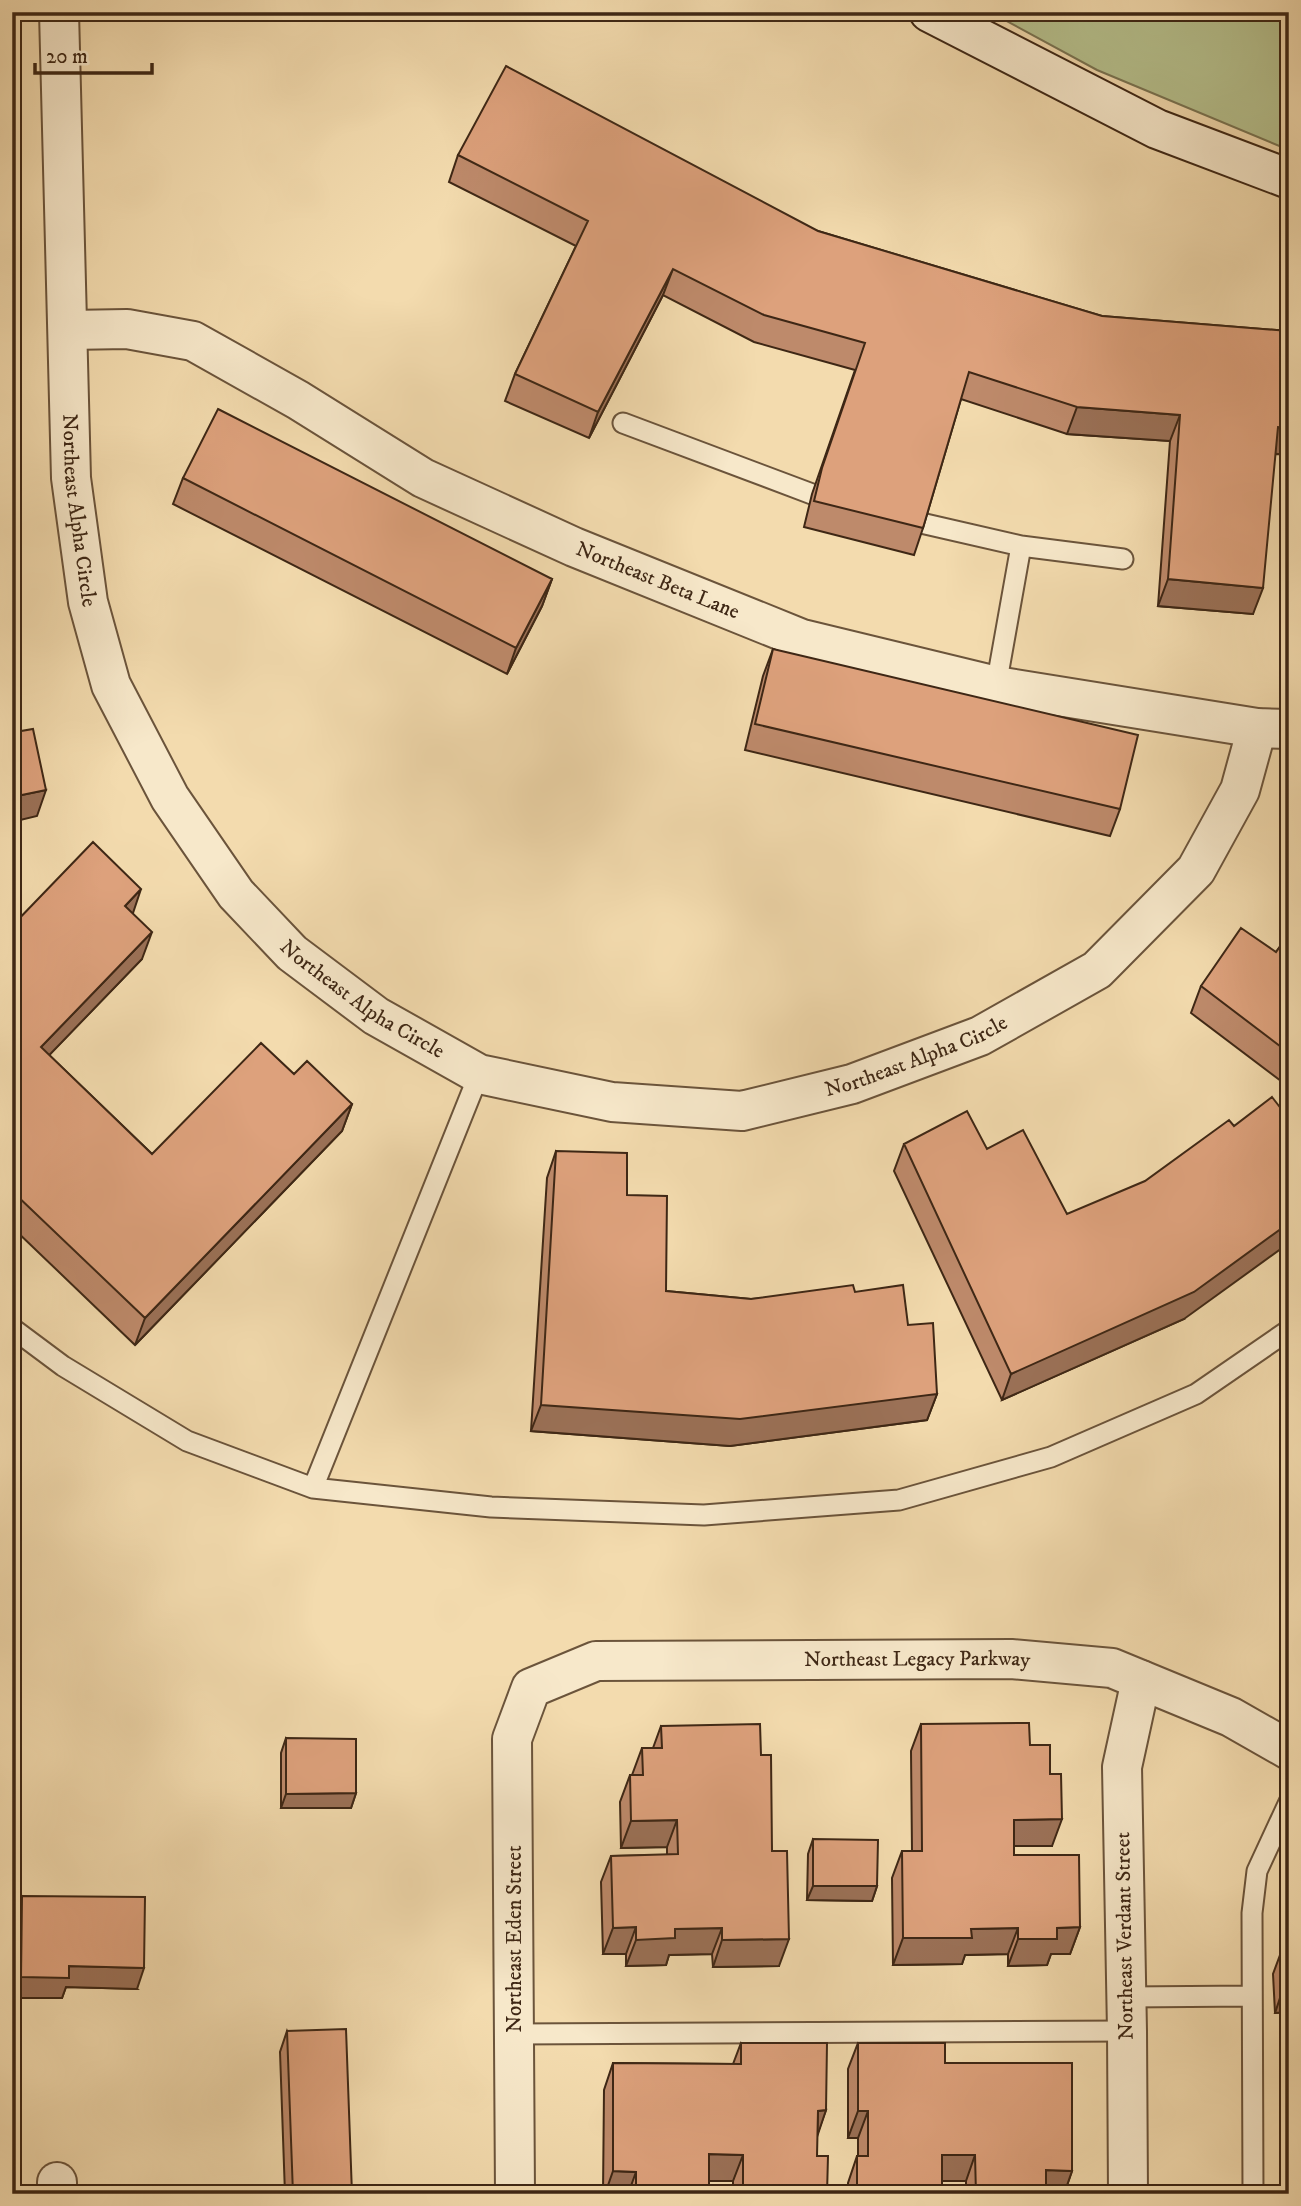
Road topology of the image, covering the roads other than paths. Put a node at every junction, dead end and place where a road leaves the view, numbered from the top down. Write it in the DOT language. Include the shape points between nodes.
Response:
graph roads {
  1 [pos="59,12"];
  2 [pos="929,12"];
  3 [pos="1289,179"];
  4 [pos="69,330"];
  5 [pos="623,423"];
  6 [pos="812,495"];
  7 [pos="921,523"];
  8 [pos="1021,546"];
  9 [pos="1123,559"];
  10 [pos="996,686"];
  11 [pos="1273,728"];
  12 [pos="479,1074"];
  13 [pos="12,1328"];
  14 [pos="1289,1330"];
  15 [pos="313,1488"];
  16 [pos="1141,1680"];
  17 [pos="531,1688"];
  18 [pos="1289,1750"];
  19 [pos="1289,1802"];
  20 [pos="1252,1996"];
  21 [pos="1127,2014"];
  22 [pos="515,2034"];
  23 [pos="515,2194"];
  24 [pos="1128,2194"];
  25 [pos="1252,2194"];
  1 -- 4 [label="street, Northeast Alpha Circle"];
  2 -- 3 [label="street" via="1157,130"];
  4 -- 10 [label="street, Northeast Beta Lane" via="127,329 193,341 423,478 574,547 802,639"];
  4 -- 12 [label="street, Northeast Alpha Circle" via="71,478 88,602 111,685 170,798 236,894 292,953 376,1016"];
  5 -- 6 [label="lane"];
  7 -- 8 [label="lane"];
  8 -- 9 [label="lane"];
  8 -- 10 [label="lane"];
  10 -- 11 [label="street, Northeast Beta Lane"];
  11 -- 12 [label="street, Northeast Alpha Circle" via="1196,870 1097,970 980,1036 852,1084 742,1111 612,1102"];
  12 -- 15 [label="lane"];
  13 -- 15 [label="lane" via="63,1366 187,1441"];
  14 -- 15 [label="lane" via="1196,1394 1051,1457 900,1500 704,1515 491,1507"];
  16 -- 17 [label="street, Northeast Legacy Parkway" via="1112,1668 1011,1659 596,1661"];
  16 -- 18 [label="street, Northeast Legacy Parkway" via="1231,1717"];
  16 -- 21 [label="street, Northeast Verdant Street" via="1122,1767"];
  17 -- 22 [label="street, Northeast Eden Street" via="512,1739"];
  19 -- 20 [label="lane" via="1257,1871"];
  20 -- 21 [label="lane"];
  20 -- 25 [label="lane"];
  21 -- 22 [label="lane"];
  21 -- 24 [label="street, Northeast Verdant Street"];
  22 -- 23 [label="street, Northeast Eden Street"];
}
